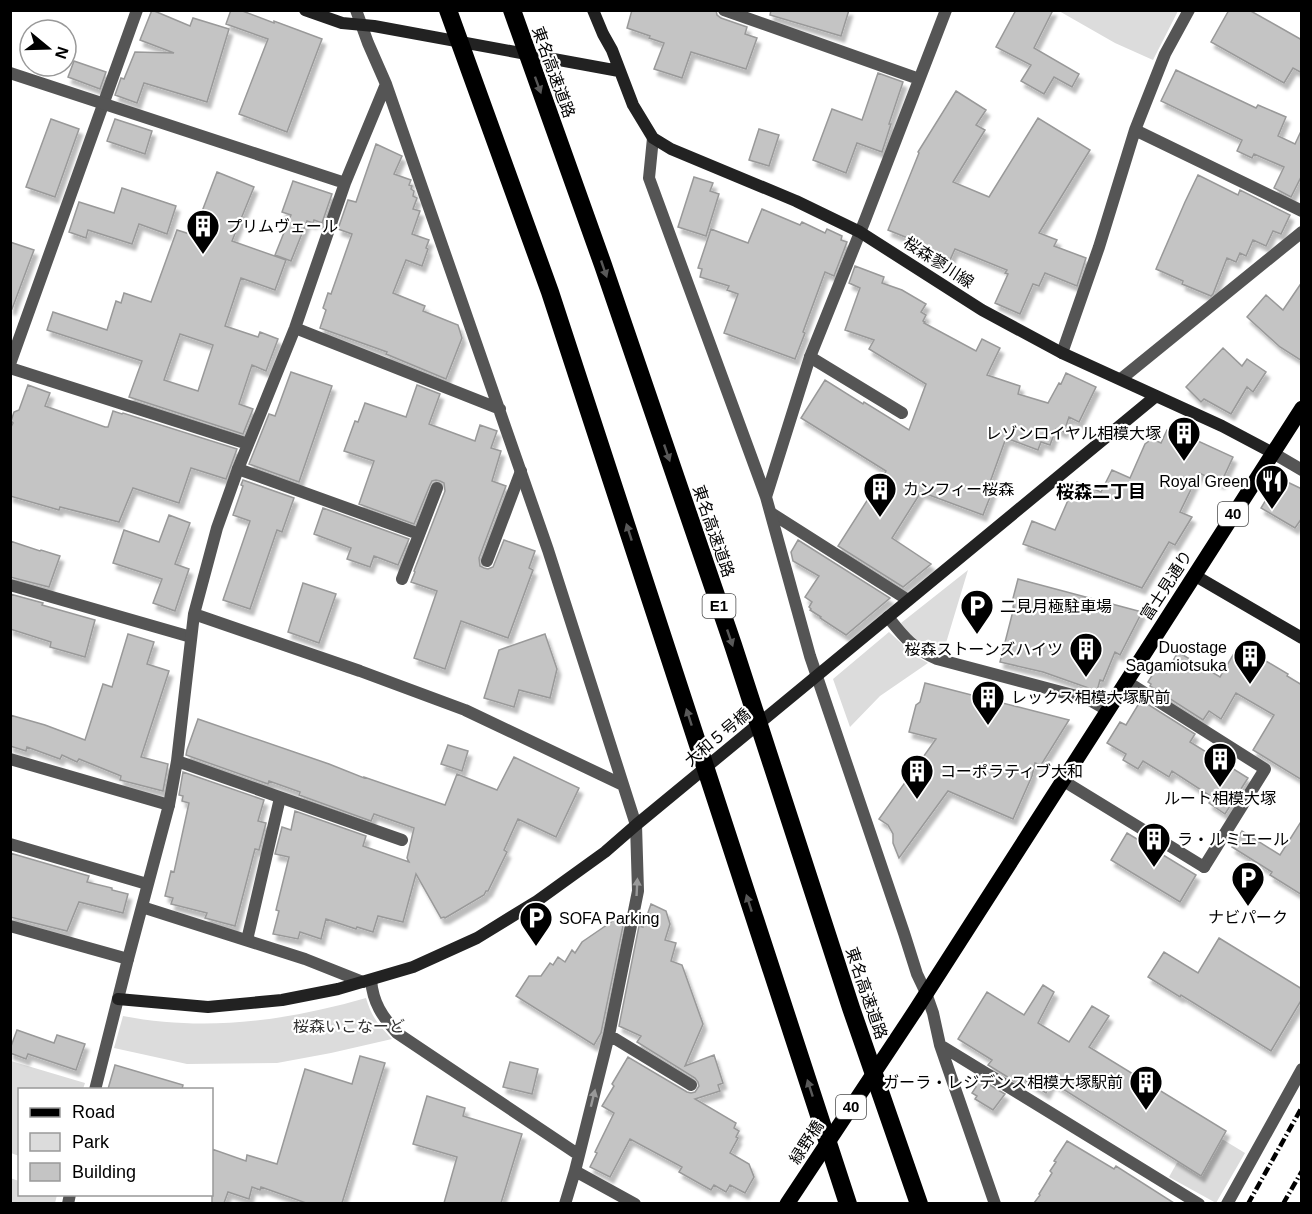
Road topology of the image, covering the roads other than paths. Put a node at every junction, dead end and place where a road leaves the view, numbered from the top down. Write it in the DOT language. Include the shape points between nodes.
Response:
graph roads {
  1 [pos="137,10"];
  2 [pos="305,10"];
  3 [pos="356,10"];
  4 [pos="448,10"];
  5 [pos="512,10"];
  6 [pos="593,10"];
  7 [pos="724,10"];
  8 [pos="946,10"];
  9 [pos="1188,10"];
  10 [pos="368,26"];
  11 [pos="619,71"];
  12 [pos="10,73"];
  13 [pos="919,79"];
  14 [pos="386,84"];
  15 [pos="103,104"];
  16 [pos="1135,130"];
  17 [pos="652,138"];
  18 [pos="345,183"];
  19 [pos="1302,211"];
  20 [pos="860,232"];
  21 [pos="1302,232"];
  22 [pos="295,328"];
  23 [pos="1062,353"];
  24 [pos="810,357"];
  25 [pos="10,366"];
  26 [pos="1121,379"];
  27 [pos="1156,396"];
  28 [pos="1302,408"];
  29 [pos="500,409"];
  30 [pos="902,413"];
  31 [pos="248,444"];
  32 [pos="1273,453"];
  33 [pos="238,469"];
  34 [pos="1302,470"];
  35 [pos="521,471"];
  36 [pos="437,488"];
  37 [pos="766,497"];
  38 [pos="771,513"];
  39 [pos="419,534"];
  40 [pos="487,561"];
  41 [pos="1194,576"];
  42 [pos="402,579"];
  43 [pos="10,585"];
  44 [pos="908,600"];
  45 [pos="194,614"];
  46 [pos="888,617"];
  47 [pos="191,637"];
  48 [pos="1302,638"];
  49 [pos="817,676"];
  50 [pos="1126,681"];
  51 [pos="1107,710"];
  52 [pos="10,759"];
  53 [pos="177,761"];
  54 [pos="1062,780"];
  55 [pos="623,785"];
  56 [pos="280,798"];
  57 [pos="169,805"];
  58 [pos="636,825"];
  59 [pos="402,840"];
  60 [pos="10,844"];
  61 [pos="147,884"];
  62 [pos="142,907"];
  63 [pos="10,926"];
  64 [pos="247,940"];
  65 [pos="128,959"];
  66 [pos="367,981"];
  67 [pos="926,993"];
  68 [pos="118,999"];
  69 [pos="609,1035"];
  70 [pos="940,1045"];
  71 [pos="1302,1069"];
  72 [pos="691,1085"];
  73 [pos="95,1088"];
  74 [pos="579,1155"];
  75 [pos="575,1171"];
  76 [pos="565,1203"];
  77 [pos="635,1203"];
  78 [pos="787,1203"];
  79 [pos="848,1203"];
  80 [pos="919,1203"];
  81 [pos="995,1203"];
  82 [pos="1199,1203"];
  83 [pos="1227,1203"];
  1 -- 15 [label="street"];
  2 -- 10 [label="street" via="342,23"];
  3 -- 10 [label="street"];
  79 -- 4 [label="highway, one-way" via="550,292"];
  5 -- 80 [label="highway, 東名高速道路 / E1, one-way" via="733,645"];
  6 -- 11 [label="street"];
  7 -- 13 [label="street"];
  8 -- 13 [label="street"];
  9 -- 16 [label="street" via="1165,54"];
  10 -- 11 [label="street"];
  10 -- 14 [label="street"];
  11 -- 17 [label="street"];
  12 -- 15 [label="street"];
  13 -- 20 [label="street"];
  14 -- 18 [label="street"];
  14 -- 29 [label="street"];
  15 -- 18 [label="street"];
  15 -- 25 [label="street"];
  16 -- 19 [label="street"];
  16 -- 23 [label="street" via="1100,247"];
  17 -- 20 [label="street, 桜森蓼川線"];
  17 -- 37 [label="street" via="649,178"];
  18 -- 22 [label="street"];
  20 -- 23 [label="street, 桜森蓼川線" via="982,310"];
  20 -- 24 [label="street"];
  21 -- 26 [label="street"];
  22 -- 29 [label="street"];
  22 -- 31 [label="street"];
  23 -- 26 [label="street, 桜森蓼川線"];
  24 -- 30 [label="street"];
  24 -- 37 [label="street"];
  25 -- 31 [label="street"];
  26 -- 27 [label="street, 桜森蓼川線"];
  27 -- 32 [label="street, 桜森蓼川線"];
  27 -- 44 [label="street, 大和５号橋"];
  28 -- 32 [label="main road, 富士見通り / 40"];
  29 -- 35 [label="street"];
  31 -- 33 [label="street"];
  32 -- 34 [label="street"];
  32 -- 41 [label="main road, 富士見通り / 40"];
  33 -- 39 [label="street"];
  33 -- 45 [label="street"];
  35 -- 40 [label="street"];
  35 -- 55 [label="street"];
  36 -- 39 [label="street"];
  37 -- 38 [label="street"];
  38 -- 44 [label="street"];
  38 -- 49 [label="street"];
  39 -- 42 [label="street"];
  41 -- 48 [label="street"];
  41 -- 50 [label="main road, 富士見通り / 40"];
  43 -- 47 [label="street"];
  44 -- 46 [label="street, 大和５号橋"];
  45 -- 47 [label="street"];
  45 -- 55 [label="street" via="465,710"];
  46 -- 49 [label="street, 大和５号橋"];
  46 -- 51 [label="street" via="907,641 936,659 1088,699"];
  47 -- 53 [label="street"];
  49 -- 58 [label="street, 大和５号橋"];
  49 -- 67 [label="street"];
  50 -- 51 [label="main road, 富士見通り / 40"];
  50 -- 54 [label="street" via="1265,769 1204,867"];
  51 -- 54 [label="main road, 富士見通り / 40"];
  52 -- 57 [label="street"];
  53 -- 56 [label="street"];
  53 -- 57 [label="street"];
  54 -- 67 [label="main road, 富士見通り / 40"];
  55 -- 58 [label="street"];
  56 -- 59 [label="street"];
  56 -- 64 [label="street"];
  57 -- 61 [label="street"];
  58 -- 66 [label="street, 大和５号橋" via="537,901 477,938 413,967"];
  69 -- 58 [label="street, one-way" via="638,891"];
  60 -- 61 [label="street"];
  61 -- 62 [label="street"];
  62 -- 64 [label="street"];
  62 -- 65 [label="street"];
  63 -- 65 [label="street"];
  64 -- 66 [label="street"];
  65 -- 68 [label="street"];
  66 -- 68 [label="street, 大和５号橋" via="282,1000 208,1007"];
  66 -- 74 [label="street" via="382,1016 397,1033"];
  67 -- 70 [label="street"];
  67 -- 78 [label="main road, 緑野橋 / 40"];
  68 -- 73 [label="street"];
  69 -- 72 [label="street"];
  74 -- 69 [label="street, one-way"];
  70 -- 81 [label="street"];
  70 -- 82 [label="street"];
  71 -- 83 [label="street"];
  74 -- 75 [label="street"];
  75 -- 76 [label="street"];
  75 -- 77 [label="street"];
}
